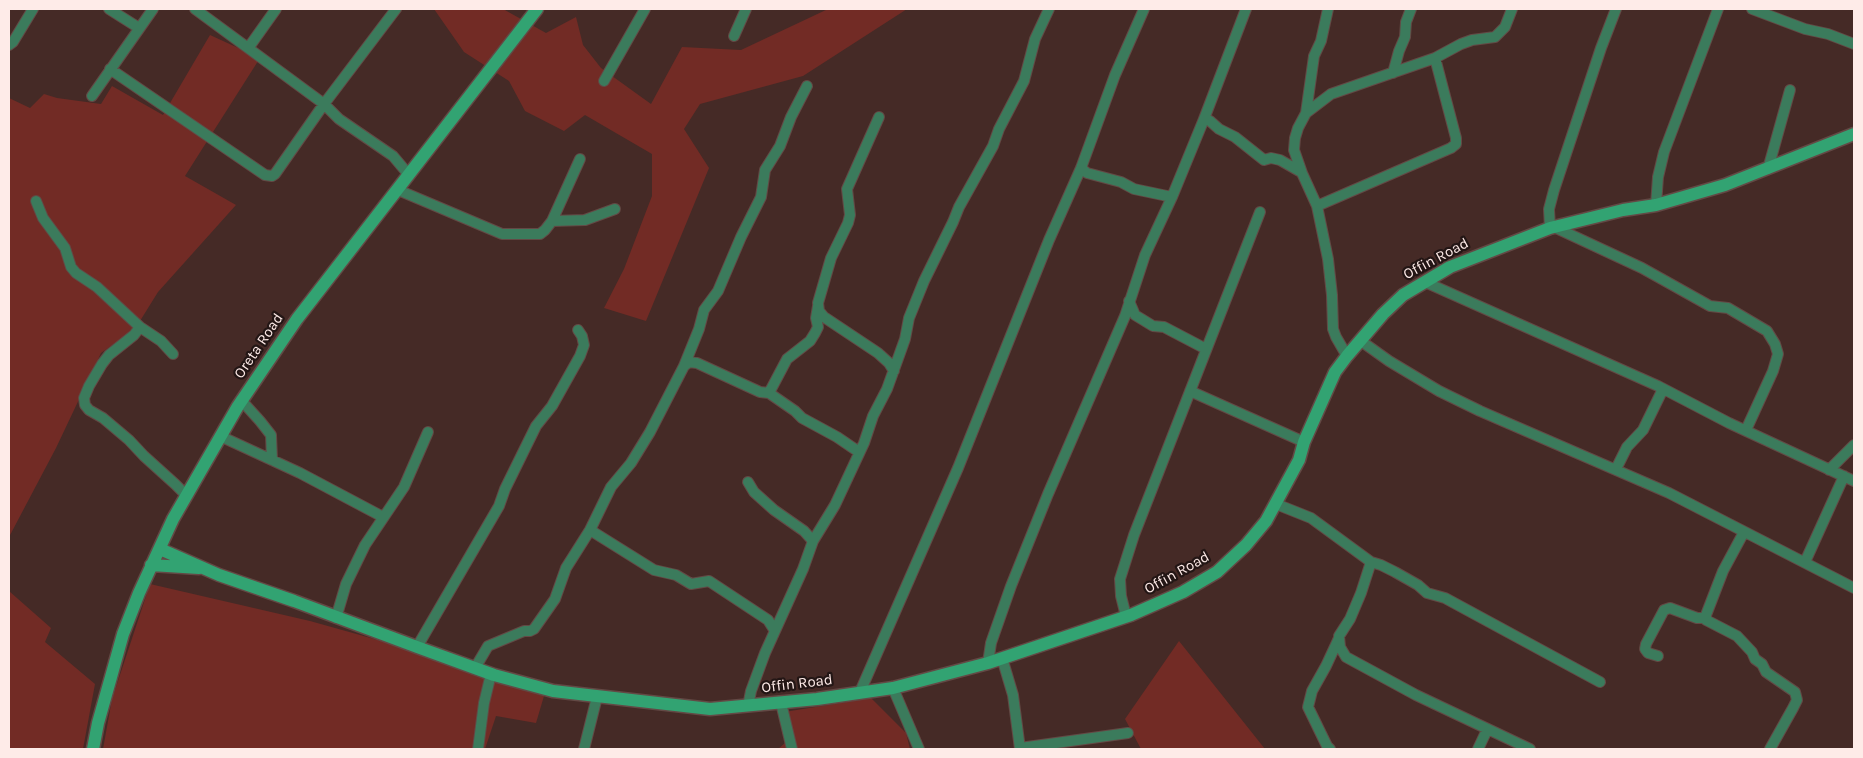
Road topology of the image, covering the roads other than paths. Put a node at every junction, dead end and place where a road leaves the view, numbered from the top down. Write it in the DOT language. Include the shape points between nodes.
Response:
graph roads {
  1 [pos="33,9"];
  2 [pos="109,9"];
  3 [pos="153,9"];
  4 [pos="195,9"];
  5 [pos="276,9"];
  6 [pos="396,9"];
  7 [pos="538,9"];
  8 [pos="646,9"];
  9 [pos="746,9"];
  10 [pos="1049,9"];
  11 [pos="1144,9"];
  12 [pos="1246,9"];
  13 [pos="1328,9"];
  14 [pos="1411,9"];
  15 [pos="1512,9"];
  16 [pos="1616,9"];
  17 [pos="1718,9"];
  18 [pos="1752,9"];
  19 [pos="139,28"];
  20 [pos="734,36"];
  21 [pos="1854,44"];
  22 [pos="9,45"];
  23 [pos="249,47"];
  24 [pos="1435,58"];
  25 [pos="110,69"];
  26 [pos="1393,73"];
  27 [pos="604,81"];
  28 [pos="806,86"];
  29 [pos="1790,90"];
  30 [pos="92,96"];
  31 [pos="324,104"];
  32 [pos="1306,113"];
  33 [pos="879,117"];
  34 [pos="1204,119"];
  35 [pos="1854,134"];
  36 [pos="580,159"];
  37 [pos="1081,168"];
  38 [pos="1768,169"];
  39 [pos="1302,173"];
  40 [pos="409,175"];
  41 [pos="398,190"];
  42 [pos="1172,197"];
  43 [pos="36,201"];
  44 [pos="1656,205"];
  45 [pos="1317,206"];
  46 [pos="615,210"];
  47 [pos="1260,212"];
  48 [pos="552,221"];
  49 [pos="1552,228"];
  50 [pos="1425,282"];
  51 [pos="1129,301"];
  52 [pos="818,305"];
  53 [pos="140,327"];
  54 [pos="578,330"];
  55 [pos="1361,340"];
  56 [pos="1206,349"];
  57 [pos="173,354"];
  58 [pos="1347,356"];
  59 [pos="684,366"];
  60 [pos="894,371"];
  61 [pos="1663,390"];
  62 [pos="1190,392"];
  63 [pos="769,394"];
  64 [pos="241,400"];
  65 [pos="1746,430"];
  66 [pos="428,432"];
  67 [pos="220,436"];
  68 [pos="1304,442"];
  69 [pos="1854,444"];
  70 [pos="860,452"];
  71 [pos="272,460"];
  72 [pos="1616,469"];
  73 [pos="1829,470"];
  74 [pos="1844,476"];
  75 [pos="1854,481"];
  76 [pos="748,482"];
  77 [pos="186,495"];
  78 [pos="1276,504"];
  79 [pos="383,517"];
  80 [pos="590,530"];
  81 [pos="1744,532"];
  82 [pos="813,541"];
  83 [pos="160,549"];
  84 [pos="1371,562"];
  85 [pos="1805,562"];
  86 [pos="152,565"];
  87 [pos="202,568"];
  88 [pos="1854,588"];
  89 [pos="1126,616"];
  90 [pos="336,618"];
  91 [pos="1706,618"];
  92 [pos="775,631"];
  93 [pos="1340,636"];
  94 [pos="417,648"];
  95 [pos="1658,656"];
  96 [pos="1002,658"];
  97 [pos="988,663"];
  98 [pos="476,668"];
  99 [pos="491,674"];
  100 [pos="1600,682"];
  101 [pos="893,688"];
  102 [pos="860,692"];
  103 [pos="597,697"];
  104 [pos="781,703"];
  105 [pos="748,706"];
  106 [pos="1487,730"];
  107 [pos="1128,733"];
  108 [pos="93,749"];
  109 [pos="478,749"];
  110 [pos="584,749"];
  111 [pos="792,749"];
  112 [pos="919,749"];
  113 [pos="1020,749"];
  114 [pos="1330,749"];
  115 [pos="1478,749"];
  116 [pos="1530,749"];
  117 [pos="1770,749"];
  1 -- 22 [label="street"];
  2 -- 19 [label="street"];
  3 -- 19 [label="street"];
  4 -- 23 [label="street"];
  5 -- 23 [label="street"];
  6 -- 31 [label="street"];
  7 -- 40 [label="street, Oreta Road"];
  8 -- 27 [label="street"];
  9 -- 20 [label="street"];
  10 -- 60 [label="street" via="1035,39 1024,81 924,281 909,318"];
  11 -- 37 [label="street" via="1117,70"];
  12 -- 34 [label="street"];
  13 -- 32 [label="street" via="1314,56"];
  14 -- 26 [label="street"];
  15 -- 24 [label="street" via="1505,27 1495,37 1472,40"];
  16 -- 49 [label="street" via="1554,190 1549,209"];
  17 -- 44 [label="street" via="1664,152"];
  18 -- 21 [label="street"];
  19 -- 25 [label="street"];
  23 -- 31 [label="street"];
  24 -- 26 [label="street"];
  24 -- 45 [label="street" via="1456,144"];
  25 -- 30 [label="street"];
  25 -- 31 [label="street" via="265,175 275,174"];
  26 -- 32 [label="street" via="1331,94"];
  28 -- 59 [label="street" via="780,146 764,170 760,197 718,291 704,310"];
  29 -- 38 [label="street"];
  31 -- 40 [label="street" via="339,119 393,156"];
  32 -- 39 [label="street" via="1294,138 1294,150"];
  33 -- 52 [label="street" via="847,189 848,223 831,258"];
  34 -- 39 [label="street" via="1235,137 1264,160 1280,160"];
  34 -- 42 [label="street"];
  35 -- 38 [label="street, Offin Road"];
  36 -- 48 [label="street"];
  37 -- 42 [label="street" via="1086,173 1121,182 1134,189"];
  37 -- 102 [label="street" via="958,468"];
  38 -- 44 [label="street, Offin Road"];
  39 -- 45 [label="street"];
  40 -- 41 [label="street, Oreta Road"];
  41 -- 48 [label="street" via="504,235 540,234"];
  41 -- 64 [label="street, Oreta Road" via="297,319"];
  42 -- 51 [label="street" via="1145,255"];
  43 -- 53 [label="street" via="43,218 65,248 71,267"];
  44 -- 49 [label="street, Offin Road"];
  45 -- 58 [label="street" via="1328,260 1333,329"];
  46 -- 48 [label="street" via="585,220"];
  47 -- 56 [label="street"];
  49 -- 50 [label="street, Offin Road" via="1468,259"];
  49 -- 65 [label="street" via="1642,268 1710,306 1728,308 1767,331 1778,354"];
  50 -- 55 [label="street, Offin Road" via="1403,295"];
  50 -- 61 [label="street"];
  51 -- 56 [label="street" via="1135,315"];
  51 -- 97 [label="street" via="1011,586 991,643"];
  52 -- 60 [label="street" via="824,317 878,353"];
  52 -- 63 [label="street" via="815,333 804,347 787,359"];
  53 -- 57 [label="street"];
  53 -- 77 [label="street" via="102,364 84,398 85,405 129,440"];
  54 -- 94 [label="street" via="584,345 576,364 552,406 536,426 499,506"];
  55 -- 58 [label="street, Offin Road"];
  55 -- 72 [label="street" via="1439,391"];
  56 -- 62 [label="street"];
  58 -- 68 [label="street, Offin Road" via="1335,372"];
  59 -- 63 [label="street" via="689,362 697,363"];
  59 -- 80 [label="street" via="650,432 631,463 611,486"];
  60 -- 70 [label="street"];
  61 -- 65 [label="street"];
  61 -- 72 [label="street"];
  62 -- 68 [label="street"];
  62 -- 89 [label="street" via="1120,579"];
  63 -- 70 [label="street" via="802,418"];
  64 -- 67 [label="street, Oreta Road"];
  64 -- 71 [label="street" via="271,436"];
  65 -- 73 [label="street"];
  66 -- 79 [label="street" via="404,487"];
  67 -- 71 [label="street"];
  67 -- 77 [label="street, Oreta Road"];
  68 -- 78 [label="street, Offin Road" via="1299,460"];
  69 -- 73 [label="street"];
  70 -- 82 [label="street"];
  71 -- 79 [label="street"];
  72 -- 81 [label="street" via="1669,492"];
  73 -- 74 [label="street"];
  74 -- 75 [label="street"];
  74 -- 85 [label="street"];
  76 -- 82 [label="street" via="754,492"];
  77 -- 83 [label="street, Oreta Road"];
  78 -- 84 [label="street" via="1310,518"];
  78 -- 89 [label="street, Offin Road" via="1246,545 1217,572 1183,592"];
  79 -- 90 [label="street" via="346,584"];
  80 -- 92 [label="street" via="654,570 676,575 691,584 714,583 768,620"];
  80 -- 98 [label="street" via="566,568 555,599 534,629 488,646"];
  81 -- 85 [label="street"];
  81 -- 91 [label="street" via="1723,571"];
  82 -- 92 [label="street"];
  83 -- 86 [label="street, Oreta Road"];
  83 -- 87 [label="street"];
  84 -- 93 [label="street" via="1361,593"];
  84 -- 100 [label="street" via="1396,572 1427,593 1445,598"];
  85 -- 88 [label="street"];
  86 -- 87 [label="street"];
  86 -- 108 [label="street, Oreta Road" via="123,634"];
  87 -- 90 [label="street, Offin Road"];
  89 -- 96 [label="street, Offin Road"];
  90 -- 94 [label="street, Offin Road"];
  91 -- 95 [label="street" via="1670,608 1664,610 1645,649"];
  91 -- 117 [label="street" via="1737,636 1766,672 1795,692 1797,700"];
  92 -- 105 [label="street"];
  93 -- 106 [label="street" via="1340,648 1346,657"];
  93 -- 114 [label="street" via="1312,691 1308,707"];
  94 -- 98 [label="street, Offin Road"];
  96 -- 97 [label="street, Offin Road"];
  96 -- 113 [label="street" via="1013,695"];
  97 -- 101 [label="street, Offin Road"];
  98 -- 99 [label="street, Offin Road"];
  99 -- 103 [label="street, Offin Road" via="554,691"];
  99 -- 109 [label="street"];
  101 -- 102 [label="street, Offin Road"];
  101 -- 112 [label="street"];
  102 -- 104 [label="street, Offin Road"];
  103 -- 105 [label="street, Offin Road" via="710,709"];
  103 -- 110 [label="street"];
  104 -- 105 [label="street, Offin Road"];
  104 -- 111 [label="street"];
  106 -- 115 [label="street"];
  106 -- 116 [label="street"];
  107 -- 113 [label="street"];
}
